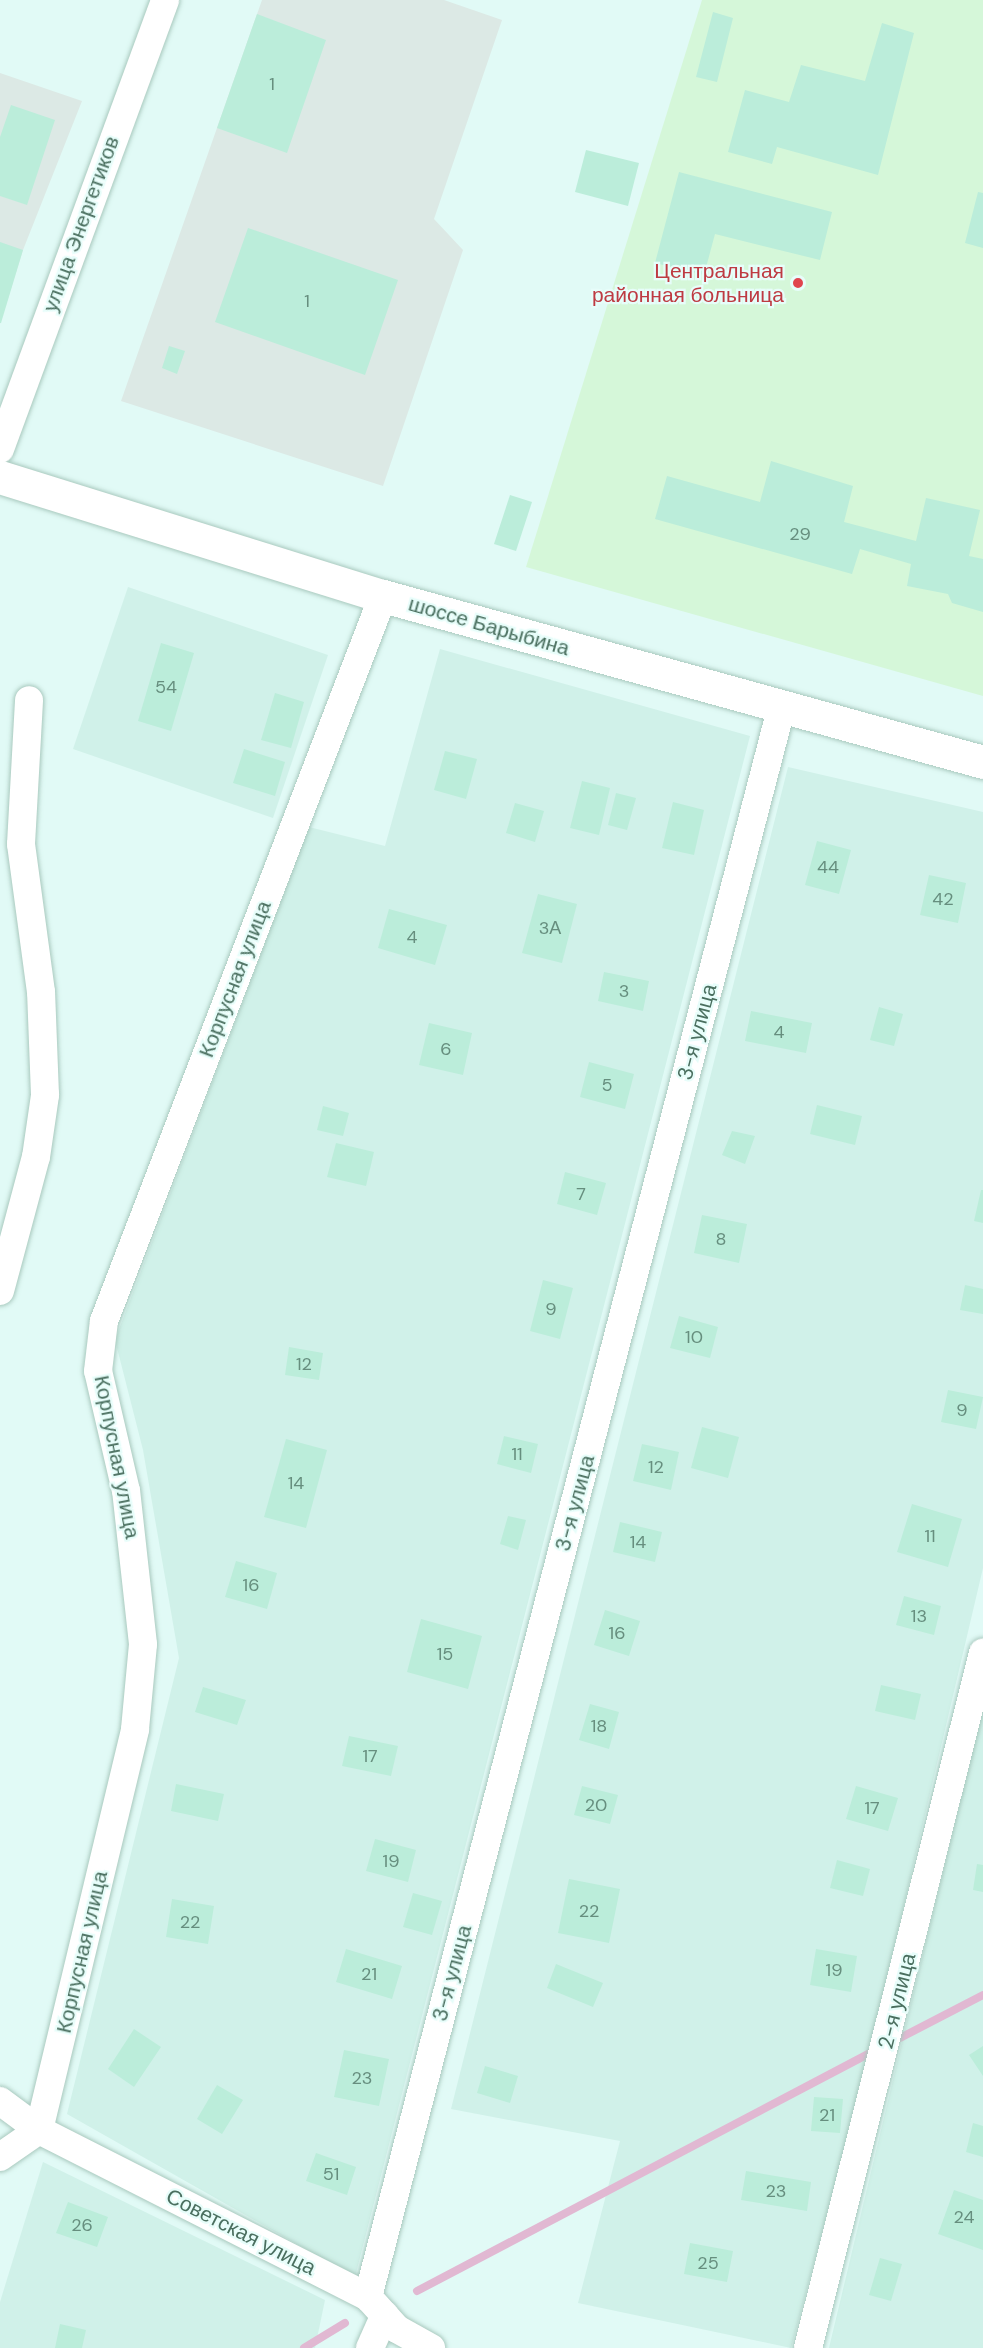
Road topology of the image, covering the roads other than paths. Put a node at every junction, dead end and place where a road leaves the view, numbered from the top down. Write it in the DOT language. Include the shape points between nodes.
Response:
graph roads {
  1 [pos="165,0"];
  2 [pos="0,449"];
  3 [pos="0,477"];
  4 [pos="382,596"];
  5 [pos="29,700"];
  6 [pos="781,709"];
  7 [pos="983,762"];
  8 [pos="0,1291"];
  9 [pos="982,1664"];
  10 [pos="0,2101"];
  11 [pos="39,2130"];
  12 [pos="0,2157"];
  13 [pos="376,2306"];
  14 [pos="370,2348"];
  15 [pos="431,2348"];
  16 [pos="808,2348"];
  1 -- 2 [label="street, улица Энергетиков"];
  3 -- 4 [label="main road, шоссе Барыбина"];
  4 -- 6 [label="main road, шоссе Барыбина"];
  4 -- 11 [label="street, Корпусная улица" via="104,1321 98,1371 126,1491 143,1644 135,1729"];
  5 -- 8 [label="street" via="21,844 41,992 45,1095 34,1168"];
  6 -- 7 [label="main road, шоссе Барыбина"];
  6 -- 13 [label="street, 3-я улица"];
  9 -- 16 [label="street, 2-я улица"];
  10 -- 11 [label="street, Советская улица"];
  11 -- 12 [label="street"];
  11 -- 13 [label="street, Советская улица"];
  13 -- 14 [label="street, 3-я улица"];
  13 -- 15 [label="street, Советская улица" via="397,2329"];
}
